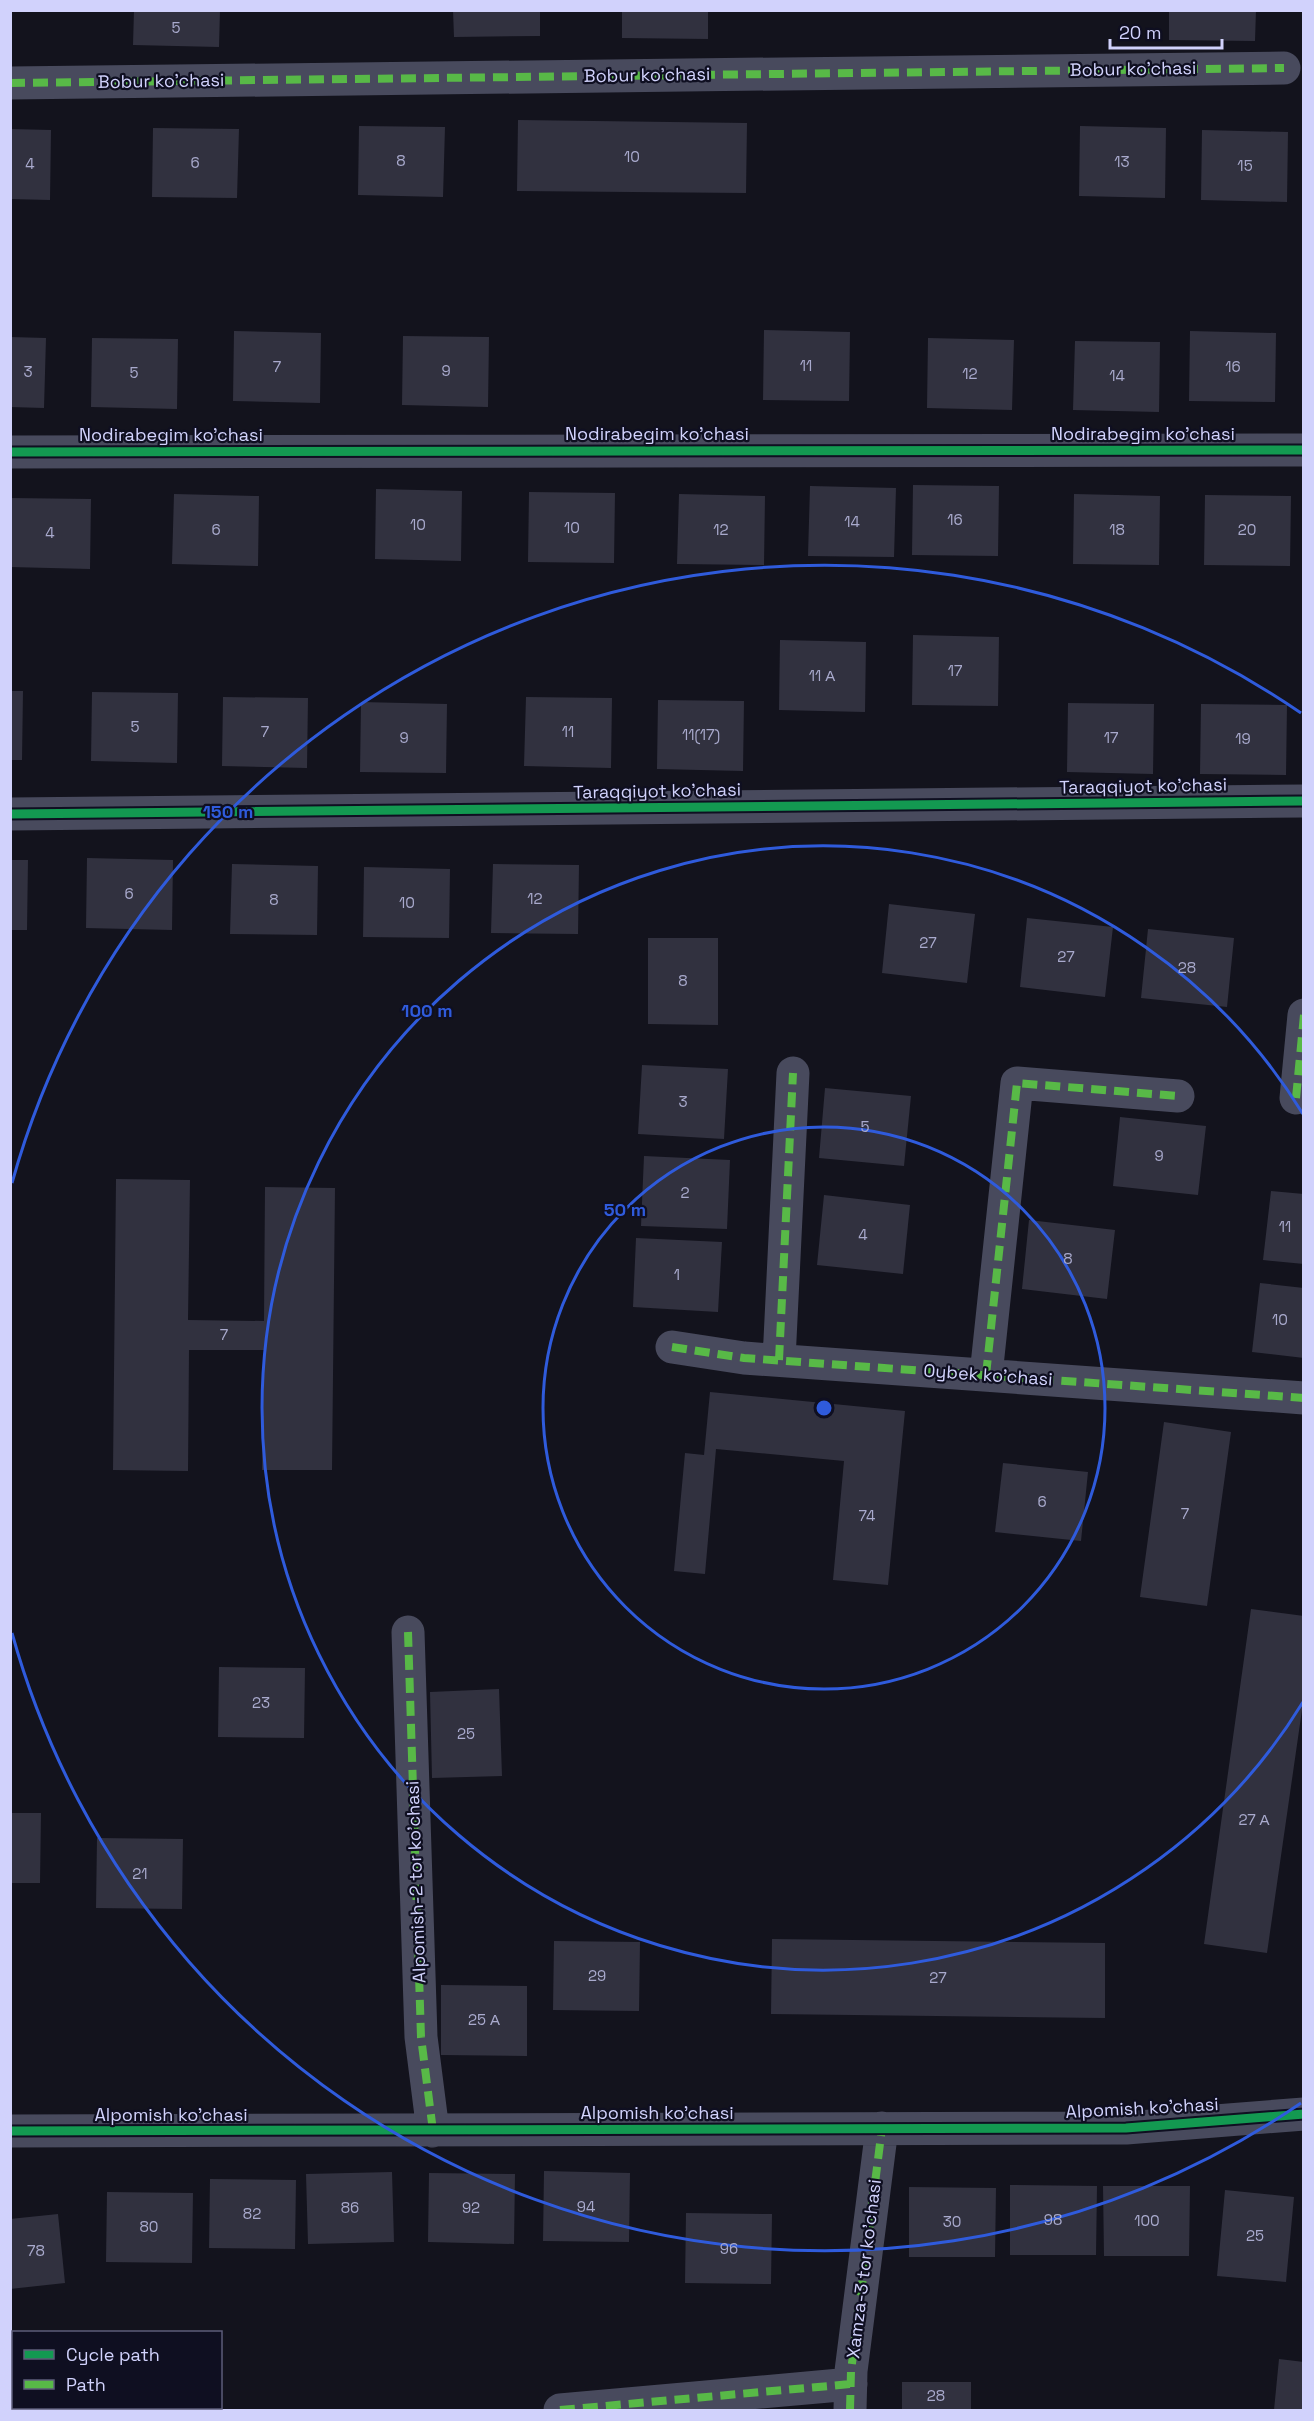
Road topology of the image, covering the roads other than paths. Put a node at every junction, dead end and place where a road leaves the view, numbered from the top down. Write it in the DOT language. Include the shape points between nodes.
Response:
graph roads {
  1 [pos="1284,68"];
  2 [pos="10,83"];
  3 [pos="1304,450"];
  4 [pos="10,452"];
  5 [pos="1304,801"];
  6 [pos="10,814"];
  7 [pos="1304,1015"];
  8 [pos="793,1073"];
  9 [pos="1178,1096"];
  10 [pos="1296,1098"];
  11 [pos="672,1347"];
  12 [pos="779,1360"];
  13 [pos="986,1375"];
  14 [pos="1304,1398"];
  15 [pos="408,1632"];
  16 [pos="1304,2114"];
  17 [pos="882,2128"];
  18 [pos="10,2131"];
  19 [pos="433,2131"];
  20 [pos="850,2397"];
  21 [pos="560,2410"];
  1 -- 2 [label="street, Bobur ko'chasi"];
  3 -- 4 [label="street, Nodirabegim ko'chasi"];
  5 -- 6 [label="street, Taraqqiyot ko'chasi"];
  7 -- 10 [label="street"];
  8 -- 12 [label="street"];
  9 -- 13 [label="street" via="1017,1083"];
  11 -- 12 [label="street, Oybek ko'chasi"];
  12 -- 13 [label="street, Oybek ko'chasi"];
  13 -- 14 [label="street, Oybek ko'chasi"];
  15 -- 19 [label="street, Alpomish-2 tor ko'chasi" via="421,2037"];
  16 -- 17 [label="street, Alpomish ko'chasi" via="1126,2128"];
  17 -- 19 [label="street, Alpomish ko'chasi"];
  17 -- 20 [label="street, Xamza-3 tor ko'chasi"];
  18 -- 19 [label="street, Alpomish ko'chasi"];
  20 -- 21 [label="street"];
}
